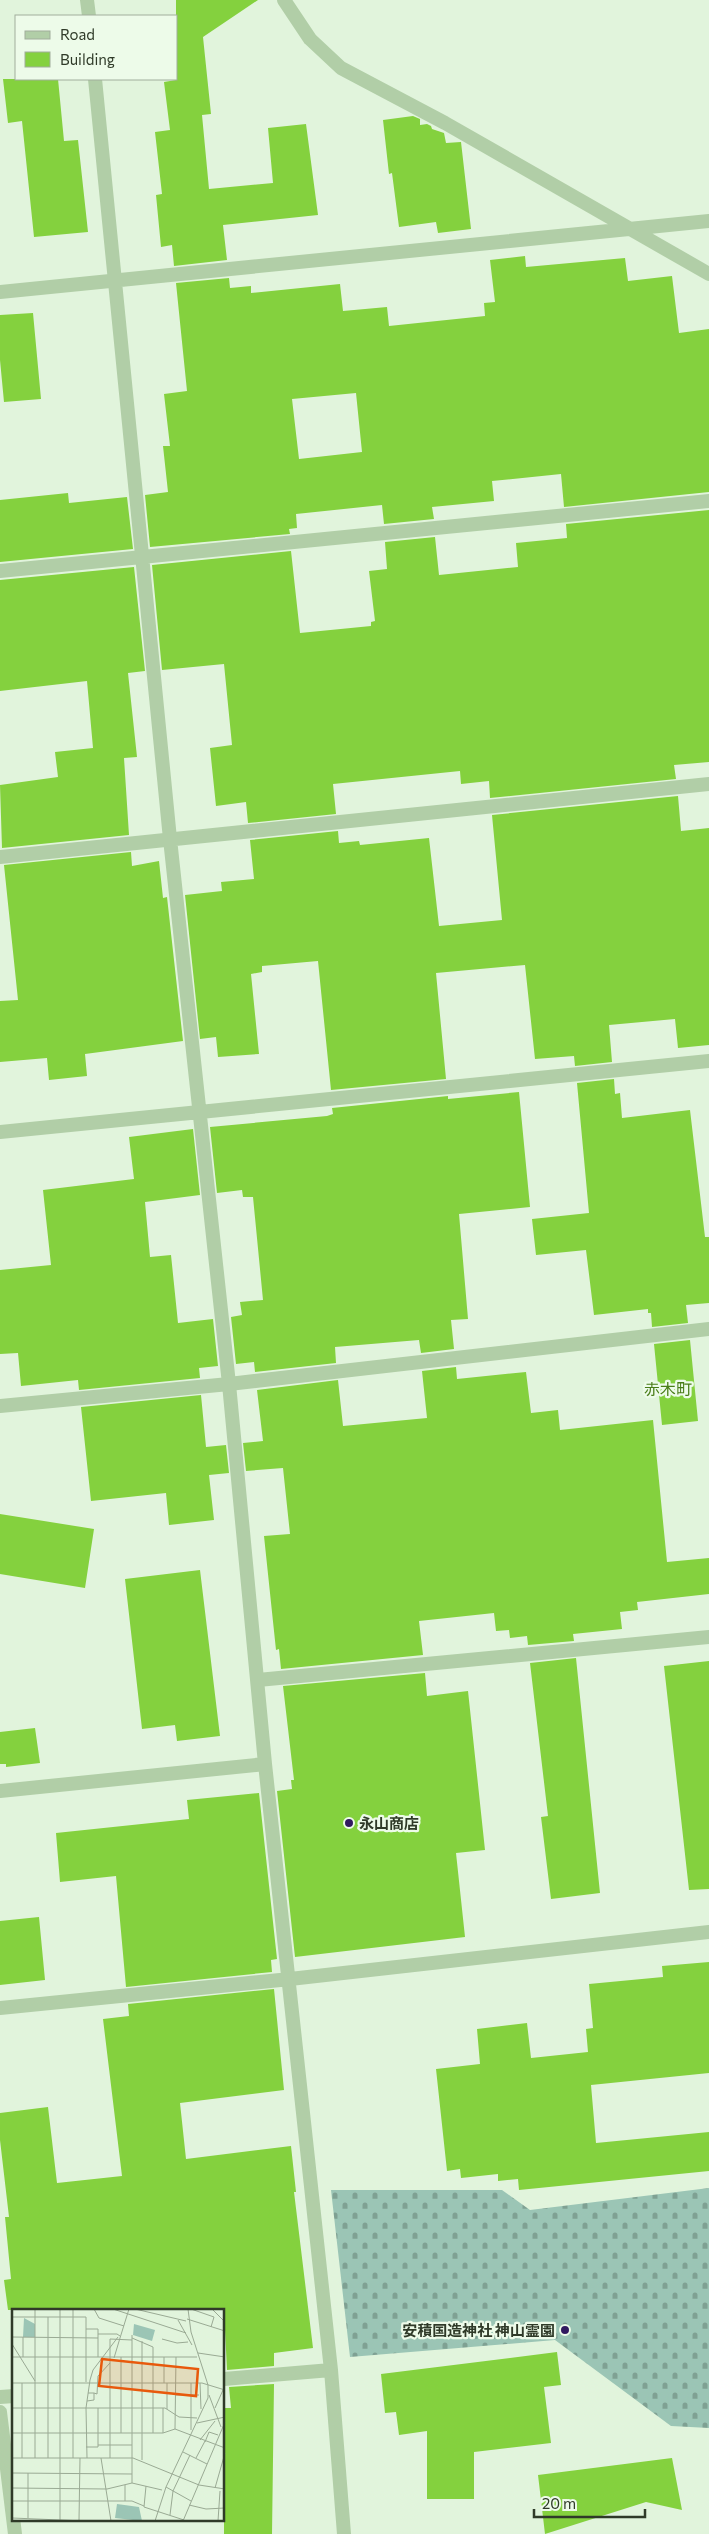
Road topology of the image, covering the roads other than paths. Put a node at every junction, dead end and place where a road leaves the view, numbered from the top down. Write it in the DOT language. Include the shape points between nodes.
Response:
graph roads {
  1 [pos="87,0"];
  2 [pos="284,0"];
  3 [pos="89,15"];
  4 [pos="95,80"];
  5 [pos="709,221"];
  6 [pos="627,228"];
  7 [pos="709,274"];
  8 [pos="114,281"];
  9 [pos="0,292"];
  10 [pos="709,501"];
  11 [pos="144,556"];
  12 [pos="0,571"];
  13 [pos="709,784"];
  14 [pos="170,839"];
  15 [pos="0,857"];
  16 [pos="709,1061"];
  17 [pos="199,1111"];
  18 [pos="0,1132"];
  19 [pos="709,1329"];
  20 [pos="229,1384"];
  21 [pos="0,1406"];
  22 [pos="709,1636"];
  23 [pos="258,1680"];
  24 [pos="266,1764"];
  25 [pos="0,1791"];
  26 [pos="709,1932"];
  27 [pos="290,1980"];
  28 [pos="0,2008"];
  29 [pos="331,2370"];
  30 [pos="225,2379"];
  31 [pos="0,2412"];
  32 [pos="12,2510"];
  33 [pos="344,2534"];
  1 -- 3 [label="street"];
  2 -- 6 [label="street" via="310,39 341,68 445,122"];
  4 -- 8 [label="street"];
  5 -- 6 [label="street"];
  6 -- 7 [label="street"];
  6 -- 8 [label="street"];
  8 -- 9 [label="street"];
  8 -- 11 [label="street"];
  10 -- 11 [label="street"];
  11 -- 12 [label="street"];
  11 -- 14 [label="street"];
  13 -- 14 [label="street"];
  14 -- 15 [label="street"];
  14 -- 17 [label="street"];
  16 -- 17 [label="street"];
  17 -- 18 [label="street"];
  17 -- 20 [label="street"];
  19 -- 20 [label="street"];
  20 -- 21 [label="street"];
  20 -- 23 [label="street"];
  22 -- 23 [label="street"];
  23 -- 24 [label="street"];
  24 -- 25 [label="street"];
  24 -- 27 [label="street"];
  26 -- 27 [label="street"];
  27 -- 28 [label="street"];
  27 -- 29 [label="street"];
  29 -- 30 [label="street"];
  29 -- 33 [label="street"];
  31 -- 32 [label="street"];
}
